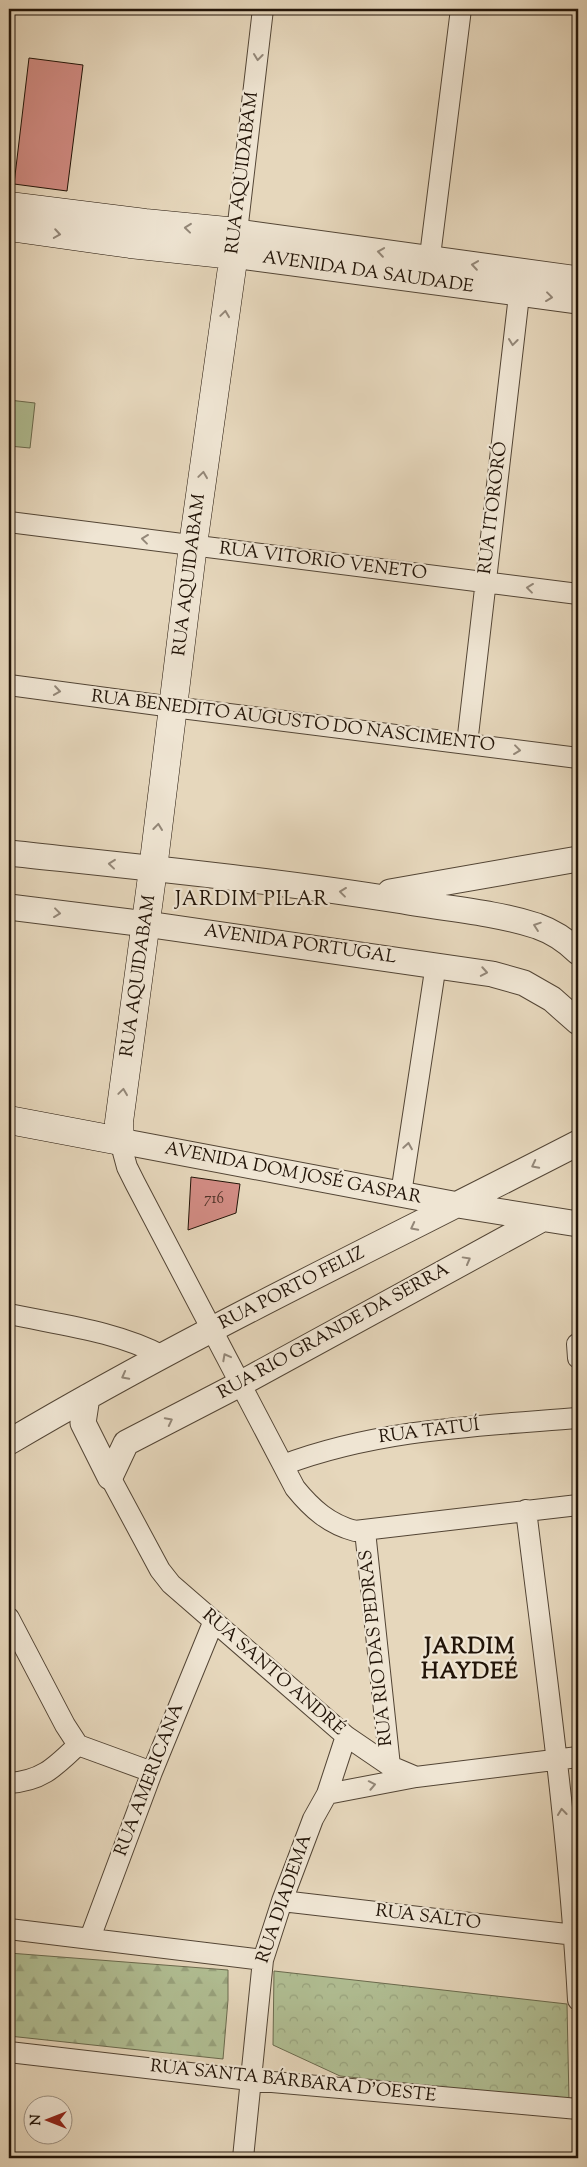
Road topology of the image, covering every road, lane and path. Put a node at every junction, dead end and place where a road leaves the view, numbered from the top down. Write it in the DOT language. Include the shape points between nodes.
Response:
graph roads {
  1 [pos="263,9"];
  2 [pos="461,9"];
  3 [pos="9,206"];
  4 [pos="9,227"];
  5 [pos="235,244"];
  6 [pos="428,270"];
  7 [pos="578,278"];
  8 [pos="520,282"];
  9 [pos="578,301"];
  10 [pos="9,522"];
  11 [pos="193,545"];
  12 [pos="485,583"];
  13 [pos="578,594"];
  14 [pos="9,685"];
  15 [pos="173,707"];
  16 [pos="467,744"];
  17 [pos="578,758"];
  18 [pos="9,853"];
  19 [pos="578,859"];
  20 [pos="153,868"];
  21 [pos="466,880"];
  22 [pos="368,896"];
  23 [pos="9,907"];
  24 [pos="452,909"];
  25 [pos="146,924"];
  26 [pos="578,952"];
  27 [pos="436,964"];
  28 [pos="578,1022"];
  29 [pos="9,1120"];
  30 [pos="120,1141"];
  31 [pos="578,1143"];
  32 [pos="401,1194"];
  33 [pos="458,1205"];
  34 [pos="542,1219"];
  35 [pos="578,1224"];
  36 [pos="9,1314"];
  37 [pos="212,1330"];
  38 [pos="163,1356"];
  39 [pos="240,1384"];
  40 [pos="87,1397"];
  41 [pos="578,1418"];
  42 [pos="48,1419"];
  43 [pos="86,1428"];
  44 [pos="9,1442"];
  45 [pos="126,1443"];
  46 [pos="283,1465"];
  47 [pos="110,1477"];
  48 [pos="578,1505"];
  49 [pos="526,1510"];
  50 [pos="365,1531"];
  51 [pos="9,1618"];
  52 [pos="213,1623"];
  53 [pos="346,1736"];
  54 [pos="78,1745"];
  55 [pos="578,1757"];
  56 [pos="556,1759"];
  57 [pos="390,1766"];
  58 [pos="152,1772"];
  59 [pos="416,1777"];
  60 [pos="9,1783"];
  61 [pos="327,1794"];
  62 [pos="282,1901"];
  63 [pos="9,1929"];
  64 [pos="574,1935"];
  65 [pos="90,1938"];
  66 [pos="263,1960"];
  67 [pos="578,2000"];
  68 [pos="9,2052"];
  69 [pos="250,2080"];
  70 [pos="578,2109"];
  71 [pos="243,2158"];
  1 -- 5 [label="street, RUA AQUIDABAM, one-way"];
  2 -- 6 [label="street"];
  5 -- 3 [label="main road, AVENIDA DA SAUDADE, one-way"];
  4 -- 5 [label="main road, AVENIDA DA SAUDADE, one-way" via="110,242"];
  5 -- 6 [label="street, AVENIDA DA SAUDADE"];
  11 -- 5 [label="main road, RUA AQUIDABAM, one-way"];
  6 -- 8 [label="street, AVENIDA DA SAUDADE"];
  7 -- 8 [label="street, AVENIDA DA SAUDADE"];
  8 -- 9 [label="street, AVENIDA DA SAUDADE, one-way"];
  8 -- 12 [label="street, RUA ITORORÓ, one-way"];
  11 -- 10 [label="street, RUA VITORIO VENETO, one-way"];
  11 -- 12 [label="street, RUA VITORIO VENETO"];
  11 -- 15 [label="main road, RUA AQUIDABAM"];
  13 -- 12 [label="street, RUA VITORIO VENETO, one-way"];
  12 -- 16 [label="street, RUA ITORORÓ"];
  14 -- 15 [label="street, RUA BENEDITO AUGUSTO DO NASCIMENTO, one-way"];
  15 -- 16 [label="street, RUA BENEDITO AUGUSTO DO NASCIMENTO"];
  20 -- 15 [label="main road, RUA AQUIDABAM, one-way"];
  16 -- 17 [label="street, RUA BENEDITO AUGUSTO DO NASCIMENTO, one-way"];
  20 -- 18 [label="street, one-way"];
  19 -- 21 [label="street"];
  22 -- 20 [label="street, one-way"];
  20 -- 25 [label="main road, RUA AQUIDABAM"];
  21 -- 22 [label="street"];
  21 -- 24 [label="street" via="454,899"];
  22 -- 24 [label="street"];
  23 -- 25 [label="street, AVENIDA PORTUGAL, one-way"];
  26 -- 24 [label="street, one-way" via="566,940 538,926"];
  25 -- 27 [label="street, AVENIDA PORTUGAL"];
  30 -- 25 [label="main road, RUA AQUIDABAM, one-way" via="119,1122"];
  27 -- 28 [label="street, AVENIDA PORTUGAL, one-way" via="524,983 552,999"];
  32 -- 27 [label="street, one-way"];
  29 -- 30 [label="main road, AVENIDA DOM JOSÉ GASPAR"];
  30 -- 32 [label="street, AVENIDA DOM JOSÉ GASPAR"];
  30 -- 37 [label="street" via="127,1167"];
  31 -- 33 [label="street, RUA PORTO FELIZ, one-way"];
  32 -- 33 [label="street, AVENIDA DOM JOSÉ GASPAR"];
  33 -- 34 [label="street, AVENIDA DOM JOSÉ GASPAR"];
  33 -- 37 [label="street, RUA PORTO FELIZ, one-way"];
  34 -- 35 [label="street, AVENIDA DOM JOSÉ GASPAR"];
  39 -- 34 [label="street, RUA RIO GRANDE DA SERRA, one-way"];
  36 -- 38 [label="street" via="116,1336"];
  37 -- 38 [label="street, RUA PORTO FELIZ"];
  39 -- 37 [label="street, one-way"];
  38 -- 40 [label="street, RUA PORTO FELIZ, one-way"];
  45 -- 39 [label="street, RUA RIO GRANDE DA SERRA, one-way"];
  39 -- 46 [label="street"];
  40 -- 42 [label="street, RUA PORTO FELIZ"];
  40 -- 43 [label="street"];
  41 -- 46 [label="street, RUA TATUÍ" via="373,1438"];
  42 -- 43 [label="street"];
  42 -- 44 [label="street, RUA PORTO FELIZ"];
  43 -- 45 [label="street"];
  43 -- 47 [label="street, RUA SANTO ANDRÉ"];
  45 -- 47 [label="street"];
  46 -- 50 [label="street" via="295,1488 319,1513 341,1527"];
  47 -- 52 [label="street, RUA SANTO ANDRÉ" via="160,1570"];
  48 -- 49 [label="street"];
  49 -- 50 [label="street"];
  49 -- 56 [label="street"];
  50 -- 57 [label="street, RUA RIO DAS PEDRAS"];
  51 -- 54 [label="street" via="64,1725"];
  52 -- 53 [label="street, RUA SANTO ANDRÉ"];
  52 -- 58 [label="street, RUA AMERICANA"];
  53 -- 57 [label="street, RUA SANTO ANDRÉ"];
  53 -- 61 [label="street, RUA DIADEMA"];
  54 -- 58 [label="street"];
  54 -- 60 [label="street" via="42,1776"];
  55 -- 56 [label="street"];
  56 -- 59 [label="street"];
  64 -- 56 [label="street, one-way"];
  57 -- 59 [label="street, RUA SANTO ANDRÉ"];
  58 -- 65 [label="street, RUA AMERICANA"];
  61 -- 59 [label="street, one-way"];
  61 -- 62 [label="street, RUA DIADEMA" via="313,1820"];
  62 -- 64 [label="street, RUA SALTO"];
  62 -- 66 [label="street, RUA DIADEMA"];
  63 -- 65 [label="street"];
  64 -- 67 [label="street"];
  65 -- 66 [label="street"];
  66 -- 69 [label="street, RUA DIADEMA"];
  68 -- 69 [label="street, RUA SANTA BÁRBARA D'OESTE"];
  69 -- 70 [label="street, RUA SANTA BÁRBARA D'OESTE"];
  69 -- 71 [label="street, RUA DIADEMA"];
}
